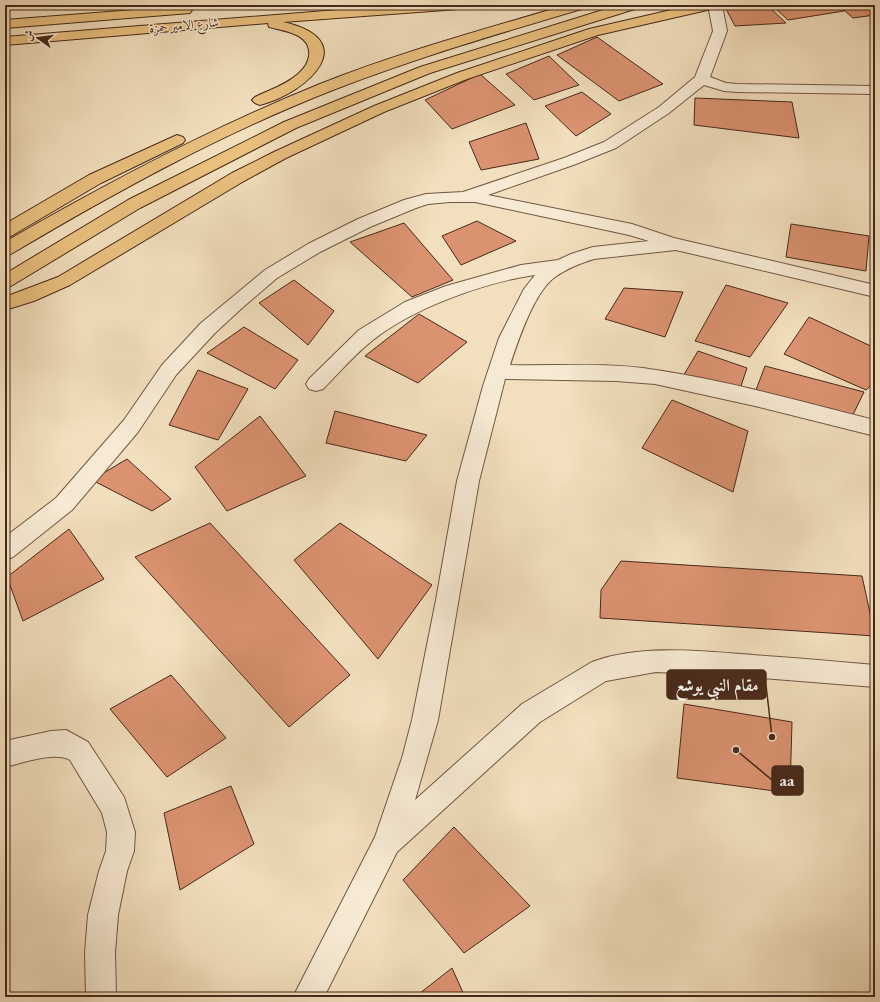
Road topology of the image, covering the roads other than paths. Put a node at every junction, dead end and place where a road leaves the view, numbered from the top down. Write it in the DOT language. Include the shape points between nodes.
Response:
graph roads {
  1 [pos="161,5"];
  2 [pos="459,5"];
  3 [pos="580,5"];
  4 [pos="711,5"];
  5 [pos="715,5"];
  6 [pos="628,6"];
  7 [pos="199,9"];
  8 [pos="122,14"];
  9 [pos="247,20"];
  10 [pos="5,24"];
  11 [pos="5,40"];
  12 [pos="702,79"];
  13 [pos="875,90"];
  14 [pos="464,197"];
  15 [pos="5,232"];
  16 [pos="676,244"];
  17 [pos="5,250"];
  18 [pos="562,266"];
  19 [pos="5,282"];
  20 [pos="875,291"];
  21 [pos="5,304"];
  22 [pos="498,372"];
  23 [pos="316,384"];
  24 [pos="875,428"];
  25 [pos="5,550"];
  26 [pos="875,676"];
  27 [pos="5,754"];
  28 [pos="387,843"];
  29 [pos="101,997"];
  30 [pos="308,997"];
  1 -- 8 [label="main road"];
  2 -- 9 [label="main road, شارع الامير حمزة"];
  3 -- 17 [label="main road" via="452,42 282,105 163,163"];
  4 -- 21 [label="main road" via="594,32 462,76 379,109 238,177 64,281"];
  5 -- 12 [label="street" via="720,31"];
  6 -- 19 [label="main road" via="425,70 290,125 134,204"];
  7 -- 8 [label="main road, شارع الامير حمزة"];
  8 -- 10 [label="main road, شارع الامير حمزة"];
  9 -- 11 [label="main road, شارع الامير حمزة"];
  9 -- 15 [label="main road" via="290,28 306,34 315,44 317,55 314,65 304,77 278,92 95,179"];
  12 -- 13 [label="street" via="724,87 737,88"];
  12 -- 14 [label="street" via="664,110 610,145"];
  14 -- 16 [label="street" via="475,197 632,230"];
  14 -- 25 [label="street" via="426,200 364,223 270,274 208,328 170,370 131,426 64,504"];
  16 -- 18 [label="street" via="593,253"];
  16 -- 20 [label="street"];
  18 -- 22 [label="street" via="548,273 533,289 509,338"];
  18 -- 23 [label="street" via="521,270 453,290 412,307 366,335"];
  22 -- 24 [label="street" via="655,377 755,398"];
  22 -- 28 [label="street" via="468,481 425,720"];
  26 -- 28 [label="street" via="656,661 601,670 531,713"];
  27 -- 29 [label="street" via="66,743 79,751 114,807 121,832 120,851 103,915 100,953"];
  28 -- 30 [label="street"];
}
